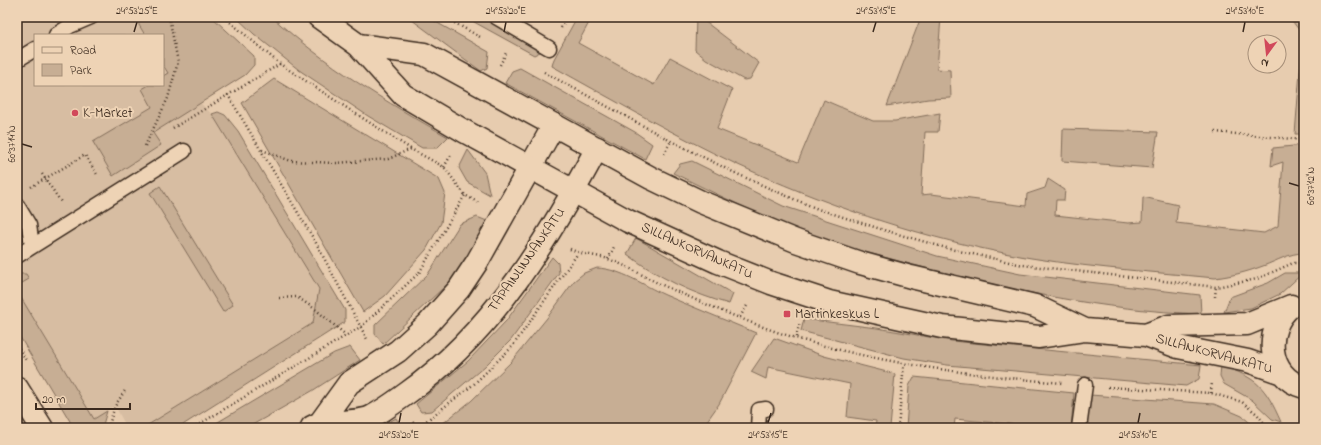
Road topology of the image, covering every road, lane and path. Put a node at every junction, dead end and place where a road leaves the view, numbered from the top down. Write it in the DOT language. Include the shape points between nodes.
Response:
graph roads {
  1 [pos="92,17"];
  2 [pos="169,17"];
  3 [pos="319,17"];
  4 [pos="444,17"];
  5 [pos="496,17"];
  6 [pos="58,34"];
  7 [pos="488,41"];
  8 [pos="358,46"];
  9 [pos="501,48"];
  10 [pos="549,48"];
  11 [pos="34,49"];
  12 [pos="513,55"];
  13 [pos="17,60"];
  14 [pos="280,64"];
  15 [pos="537,68"];
  16 [pos="228,95"];
  17 [pos="554,125"];
  18 [pos="170,130"];
  19 [pos="1215,132"];
  20 [pos="1304,140"];
  21 [pos="145,146"];
  22 [pos="597,148"];
  23 [pos="261,149"];
  24 [pos="411,149"];
  25 [pos="184,151"];
  26 [pos="531,168"];
  27 [pos="42,174"];
  28 [pos="98,176"];
  29 [pos="46,179"];
  30 [pos="573,192"];
  31 [pos="465,195"];
  32 [pos="17,205"];
  33 [pos="72,221"];
  34 [pos="32,246"];
  35 [pos="578,253"];
  36 [pos="17,256"];
  37 [pos="1304,263"];
  38 [pos="278,298"];
  39 [pos="750,300"];
  40 [pos="1297,303"];
  41 [pos="740,317"];
  42 [pos="802,319"];
  43 [pos="362,326"];
  44 [pos="1085,330"];
  45 [pos="346,335"];
  46 [pos="1146,335"];
  47 [pos="796,337"];
  48 [pos="904,364"];
  49 [pos="379,365"];
  50 [pos="1282,373"];
  51 [pos="1085,385"];
  52 [pos="1304,387"];
  53 [pos="17,388"];
  54 [pos="126,390"];
  55 [pos="399,399"];
  56 [pos="766,409"];
  57 [pos="315,425"];
  58 [pos="42,428"];
  59 [pos="108,428"];
  60 [pos="193,428"];
  61 [pos="417,428"];
  62 [pos="758,428"];
  63 [pos="898,428"];
  64 [pos="1079,428"];
  1 -- 6 [label="lane"];
  2 -- 21 [label="path" via="178,62 168,98"];
  3 -- 8 [label="main road, SILLANKORVANKATU"];
  4 -- 7 [label="path"];
  5 -- 10 [label="lane"];
  8 -- 17 [label="main road, SILLANKORVANKATU" via="424,54"];
  8 -- 26 [label="main road, SILLANKORVANKATU" via="403,95"];
  9 -- 12 [label="path"];
  11 -- 13 [label="lane"];
  14 -- 16 [label="path"];
  15 -- 37 [label="path" via="677,144 782,194 825,211 950,249 1023,265 1216,287 1257,279 1293,263"];
  16 -- 18 [label="path"];
  16 -- 23 [label="path"];
  17 -- 22 [label="main road, SILLANKORVANKATU"];
  17 -- 26 [label="main road, TAPAINLINNANKATU"];
  19 -- 20 [label="path"];
  22 -- 30 [label="main road, TAPAINLINNANKATU"];
  22 -- 44 [label="main road, SILLANKORVANKATU" via="701,202 796,241 911,277 1035,306"];
  23 -- 24 [label="path" via="291,161 336,163 388,159"];
  23 -- 43 [label="path"];
  25 -- 33 [label="lane"];
  26 -- 30 [label="main road, SILLANKORVANKATU"];
  26 -- 49 [label="main road, TAPAINLINNANKATU" via="459,289 428,324"];
  27 -- 29 [label="path"];
  28 -- 29 [label="path" via="85,155"];
  29 -- 33 [label="path"];
  30 -- 44 [label="main road, SILLANKORVANKATU" via="628,221 718,262 829,302 942,327 1007,335 1039,337"];
  30 -- 55 [label="main road, TAPAINLINNANKATU" via="546,238 504,298 469,339 424,381"];
  31 -- 43 [label="path" via="419,273"];
  32 -- 34 [label="lane" via="29,225"];
  33 -- 34 [label="lane"];
  34 -- 36 [label="lane"];
  35 -- 61 [label="path" via="512,347 474,384"];
  38 -- 45 [label="path" via="297,297"];
  39 -- 41 [label="path"];
  40 -- 46 [label="main road, SILLANKORVANKATU" via="1247,324 1169,326"];
  40 -- 50 [label="main road" via="1279,319 1272,334 1274,360"];
  42 -- 47 [label="path"];
  43 -- 45 [label="path"];
  43 -- 49 [label="path"];
  44 -- 46 [label="main road, SILLANKORVANKATU"];
  45 -- 60 [label="path"];
  46 -- 50 [label="main road, SILLANKORVANKATU" via="1178,347 1248,361"];
  48 -- 63 [label="path"];
  49 -- 57 [label="main road, TAPAINLINNANKATU" via="349,383"];
  50 -- 52 [label="main road" via="1288,381"];
  51 -- 64 [label="lane"];
  53 -- 58 [label="main road"];
  54 -- 59 [label="path" via="115,406"];
  55 -- 57 [label="main road, TAPAINLINNANKATU" via="369,418"];
  55 -- 61 [label="path"];
  56 -- 62 [label="lane" via="759,410"];
}
